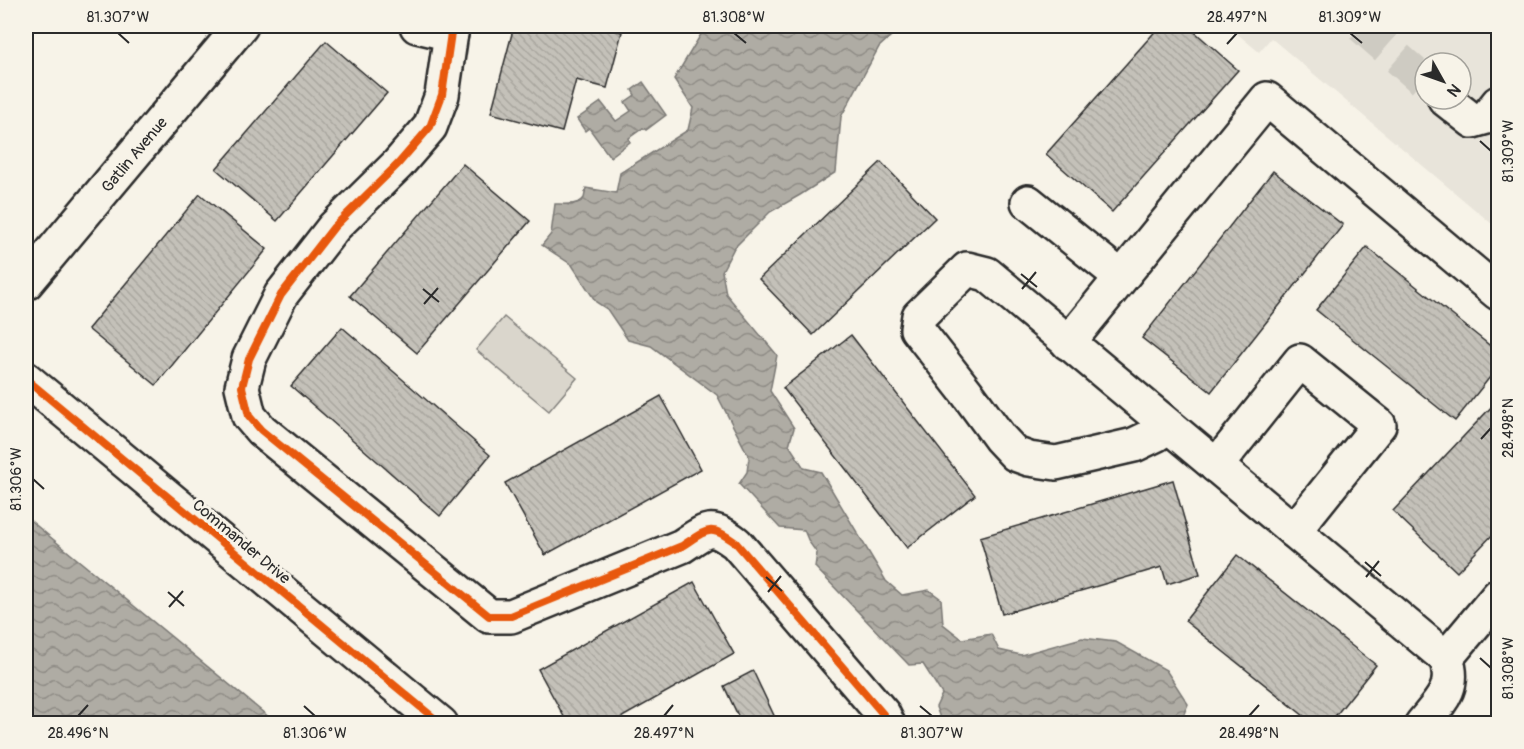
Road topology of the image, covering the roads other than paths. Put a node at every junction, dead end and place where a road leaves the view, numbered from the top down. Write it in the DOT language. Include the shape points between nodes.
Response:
graph roads {
  1 [pos="241,26"];
  2 [pos="417,26"];
  3 [pos="452,30"];
  4 [pos="1498,104"];
  5 [pos="1460,111"];
  6 [pos="1028,202"];
  7 [pos="1121,277"];
  8 [pos="26,284"];
  9 [pos="1498,293"];
  10 [pos="1068,343"];
  11 [pos="26,379"];
  12 [pos="1168,426"];
  13 [pos="1216,466"];
  14 [pos="1294,531"];
  15 [pos="1498,596"];
  16 [pos="1446,658"];
  17 [pos="441,723"];
  18 [pos="888,723"];
  19 [pos="1422,723"];
  1 -- 8 [label="street, Gatlin Avenue"];
  2 -- 3 [label="street"];
  3 -- 18 [label="street" via="442,95 430,127 334,227 281,295 249,359 242,387 249,416 261,430 489,616 511,616 682,546 705,531 720,532 736,543"];
  4 -- 5 [label="street" via="1487,117 1473,121"];
  6 -- 7 [label="street"];
  7 -- 9 [label="street" via="1268,99"];
  7 -- 10 [label="street"];
  10 -- 12 [label="street"];
  10 -- 12 [label="street" via="987,274 967,269 919,316 917,329 1016,454 1056,463 1134,445"];
  11 -- 17 [label="street, Commander Drive"];
  12 -- 13 [label="street"];
  13 -- 14 [label="street"];
  13 -- 14 [label="street" via="1300,361 1379,425"];
  14 -- 16 [label="street"];
  15 -- 16 [label="street"];
  16 -- 19 [label="street" via="1451,671 1445,696"];
}
